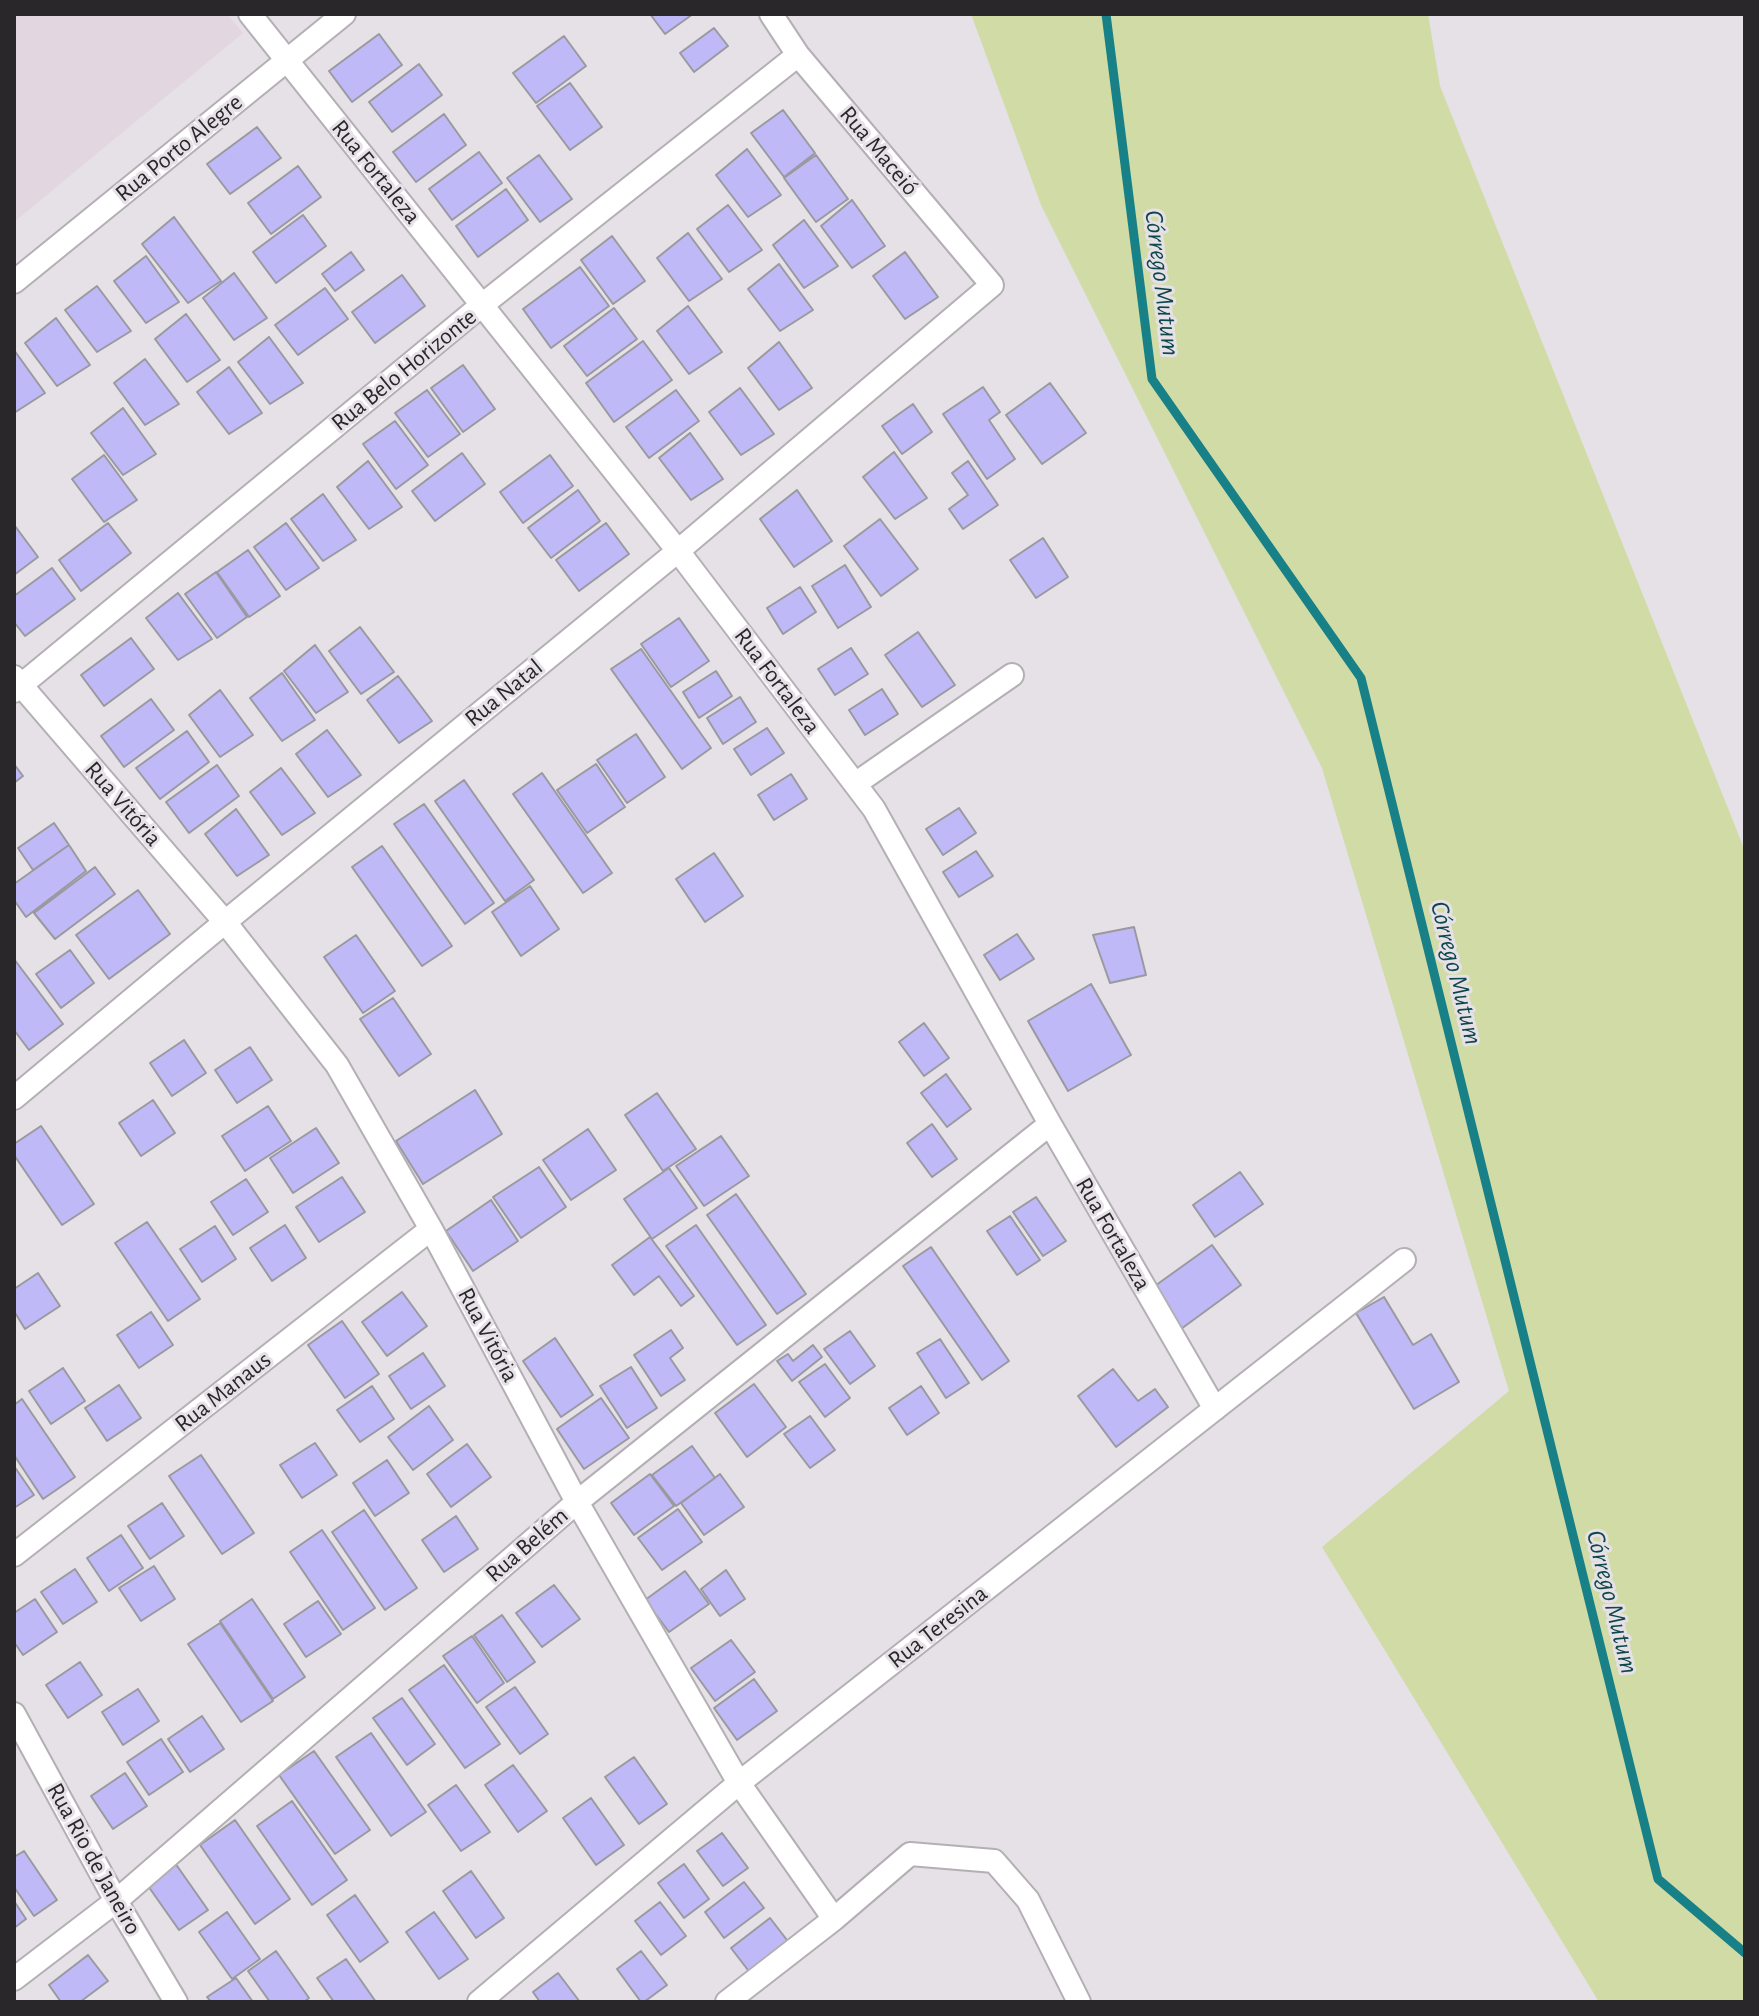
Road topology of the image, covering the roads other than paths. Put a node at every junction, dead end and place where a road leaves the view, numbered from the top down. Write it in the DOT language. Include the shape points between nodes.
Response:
graph roads {
  1 [pos="250,14"];
  2 [pos="344,14"];
  3 [pos="771,14"];
  4 [pos="798,55"];
  5 [pos="287,61"];
  6 [pos="14,282"];
  7 [pos="992,285"];
  8 [pos="482,305"];
  9 [pos="678,551"];
  10 [pos="1012,675"];
  11 [pos="16,684"];
  12 [pos="855,784"];
  13 [pos="225,922"];
  14 [pos="14,1098"];
  15 [pos="1050,1124"];
  16 [pos="431,1229"];
  17 [pos="1404,1260"];
  18 [pos="1215,1409"];
  19 [pos="577,1502"];
  20 [pos="14,1555"];
  21 [pos="14,1714"];
  22 [pos="739,1783"];
  23 [pos="116,1901"];
  24 [pos="834,1919"];
  25 [pos="14,1979"];
  26 [pos="176,2002"];
  27 [pos="479,2002"];
  28 [pos="727,2002"];
  29 [pos="1079,2002"];
  1 -- 5 [label="street, Rua Fortaleza"];
  2 -- 5 [label="street, Rua Porto Alegre"];
  3 -- 4 [label="street, Rua Maceió"];
  4 -- 7 [label="street, Rua Maceió"];
  4 -- 8 [label="street, Rua Belo Horizonte"];
  5 -- 6 [label="street, Rua Porto Alegre"];
  5 -- 8 [label="street, Rua Fortaleza"];
  7 -- 9 [label="street, Rua Natal"];
  8 -- 9 [label="street, Rua Fortaleza"];
  8 -- 11 [label="street, Rua Belo Horizonte"];
  9 -- 12 [label="street, Rua Fortaleza"];
  9 -- 13 [label="street, Rua Natal"];
  10 -- 12 [label="street"];
  11 -- 13 [label="street, Rua Vitória"];
  12 -- 15 [label="street, Rua Fortaleza" via="874,809"];
  13 -- 14 [label="street, Rua Natal"];
  13 -- 16 [label="street, Rua Vitória" via="337,1065"];
  15 -- 18 [label="street, Rua Fortaleza"];
  15 -- 19 [label="street, Rua Belém"];
  16 -- 19 [label="street, Rua Vitória"];
  16 -- 20 [label="street, Rua Manaus"];
  17 -- 18 [label="street, Rua Teresina"];
  18 -- 22 [label="street, Rua Teresina"];
  19 -- 22 [label="street, Rua Vitória"];
  19 -- 23 [label="street, Rua Belém"];
  21 -- 23 [label="street, Rua Rio de Janeiro"];
  22 -- 24 [label="street, Rua Vitória"];
  22 -- 27 [label="street, Rua Teresina"];
  23 -- 25 [label="street, Rua Belém"];
  23 -- 26 [label="street, Rua Rio de Janeiro"];
  24 -- 28 [label="street"];
  24 -- 29 [label="street" via="910,1854 994,1861 1028,1900"];
}
